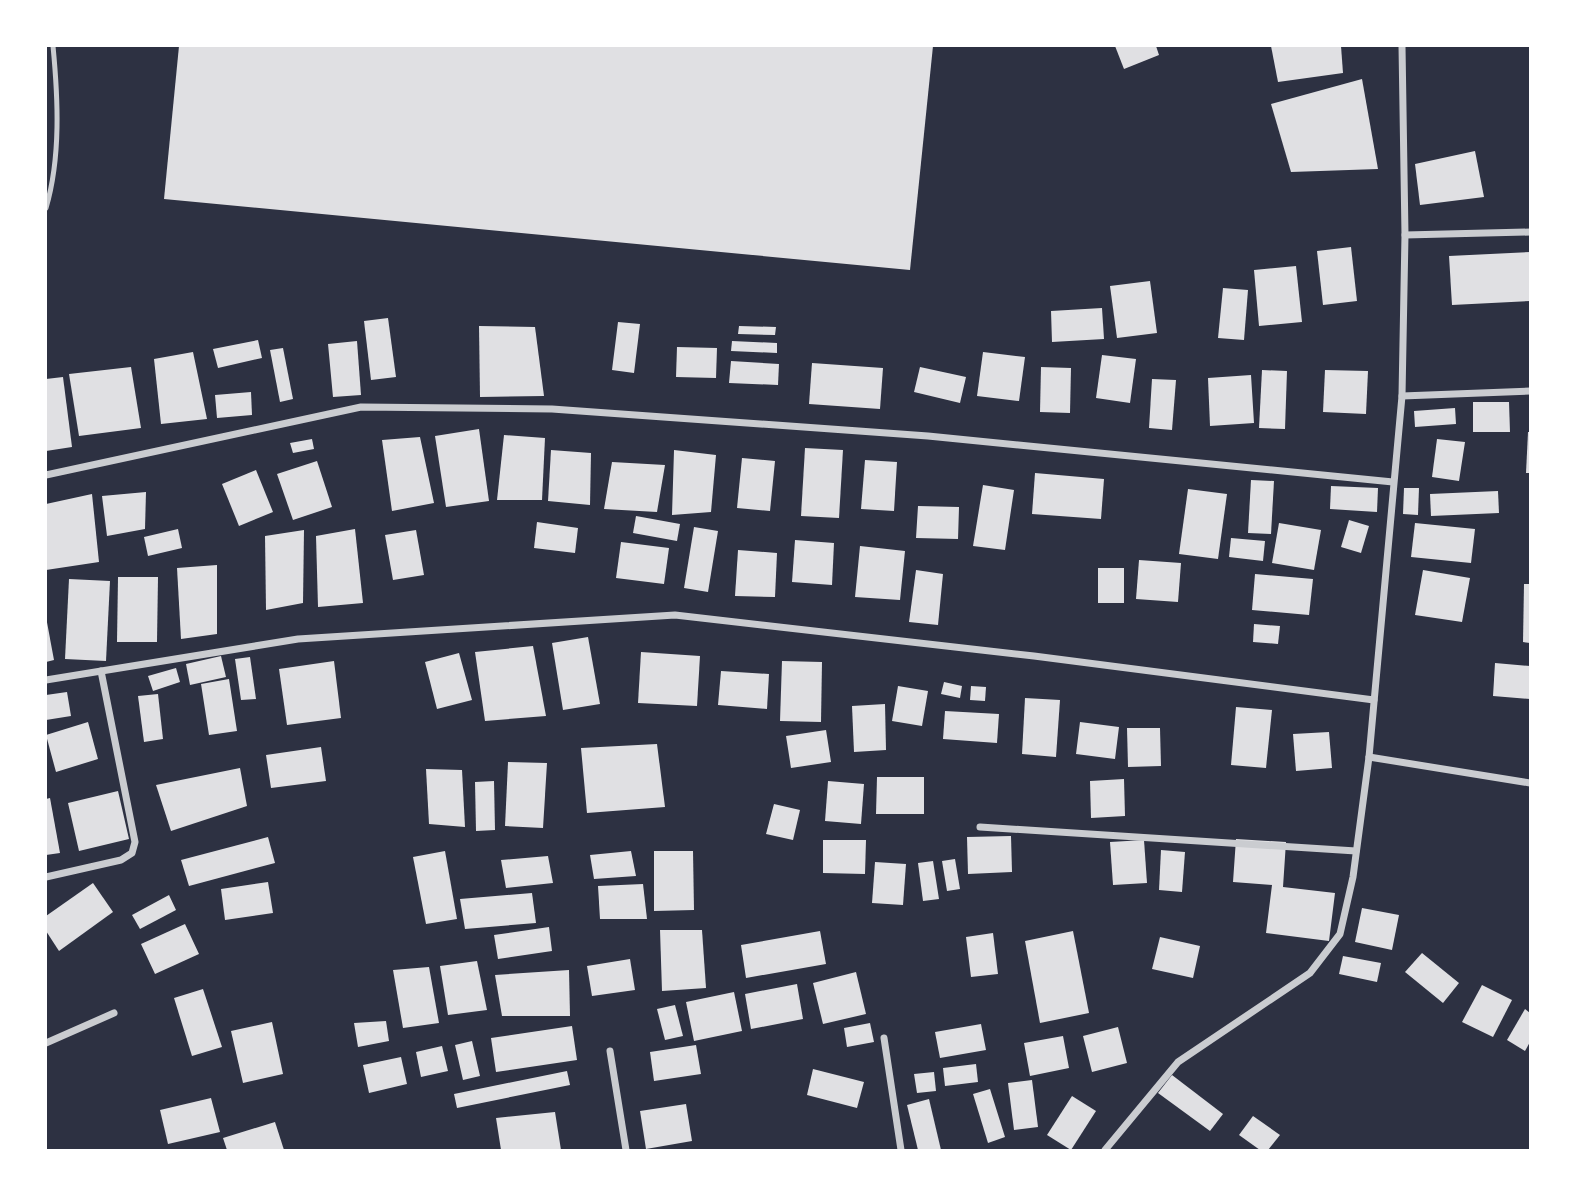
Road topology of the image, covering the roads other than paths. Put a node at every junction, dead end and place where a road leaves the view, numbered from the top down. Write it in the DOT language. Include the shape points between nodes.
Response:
graph roads {
  1 [pos="53,46"];
  2 [pos="1402,46"];
  3 [pos="46,208"];
  4 [pos="1531,232"];
  5 [pos="1405,235"];
  6 [pos="1531,391"];
  7 [pos="1402,396"];
  8 [pos="46,475"];
  9 [pos="1393,482"];
  10 [pos="101,671"];
  11 [pos="46,680"];
  12 [pos="1374,700"];
  13 [pos="1369,757"];
  14 [pos="1531,783"];
  15 [pos="980,827"];
  16 [pos="1356,850"];
  17 [pos="46,877"];
  18 [pos="114,1013"];
  19 [pos="884,1038"];
  20 [pos="46,1042"];
  21 [pos="610,1051"];
  22 [pos="626,1150"];
  23 [pos="901,1150"];
  24 [pos="1105,1150"];
  1 -- 3 [label="lane" via="57,90 52,184"];
  2 -- 5 [label="street"];
  4 -- 5 [label="street"];
  5 -- 7 [label="street"];
  6 -- 7 [label="street"];
  7 -- 9 [label="street"];
  8 -- 9 [label="street" via="361,407 552,409 928,436"];
  9 -- 12 [label="street"];
  10 -- 11 [label="street"];
  10 -- 12 [label="street" via="298,639 675,615"];
  10 -- 17 [label="street" via="135,842 132,853 121,860"];
  12 -- 13 [label="street"];
  13 -- 14 [label="street"];
  13 -- 16 [label="street"];
  15 -- 16 [label="street"];
  16 -- 24 [label="street" via="1340,934 1310,973 1178,1062"];
  18 -- 20 [label="street"];
  19 -- 23 [label="street"];
  21 -- 22 [label="street"];
}
